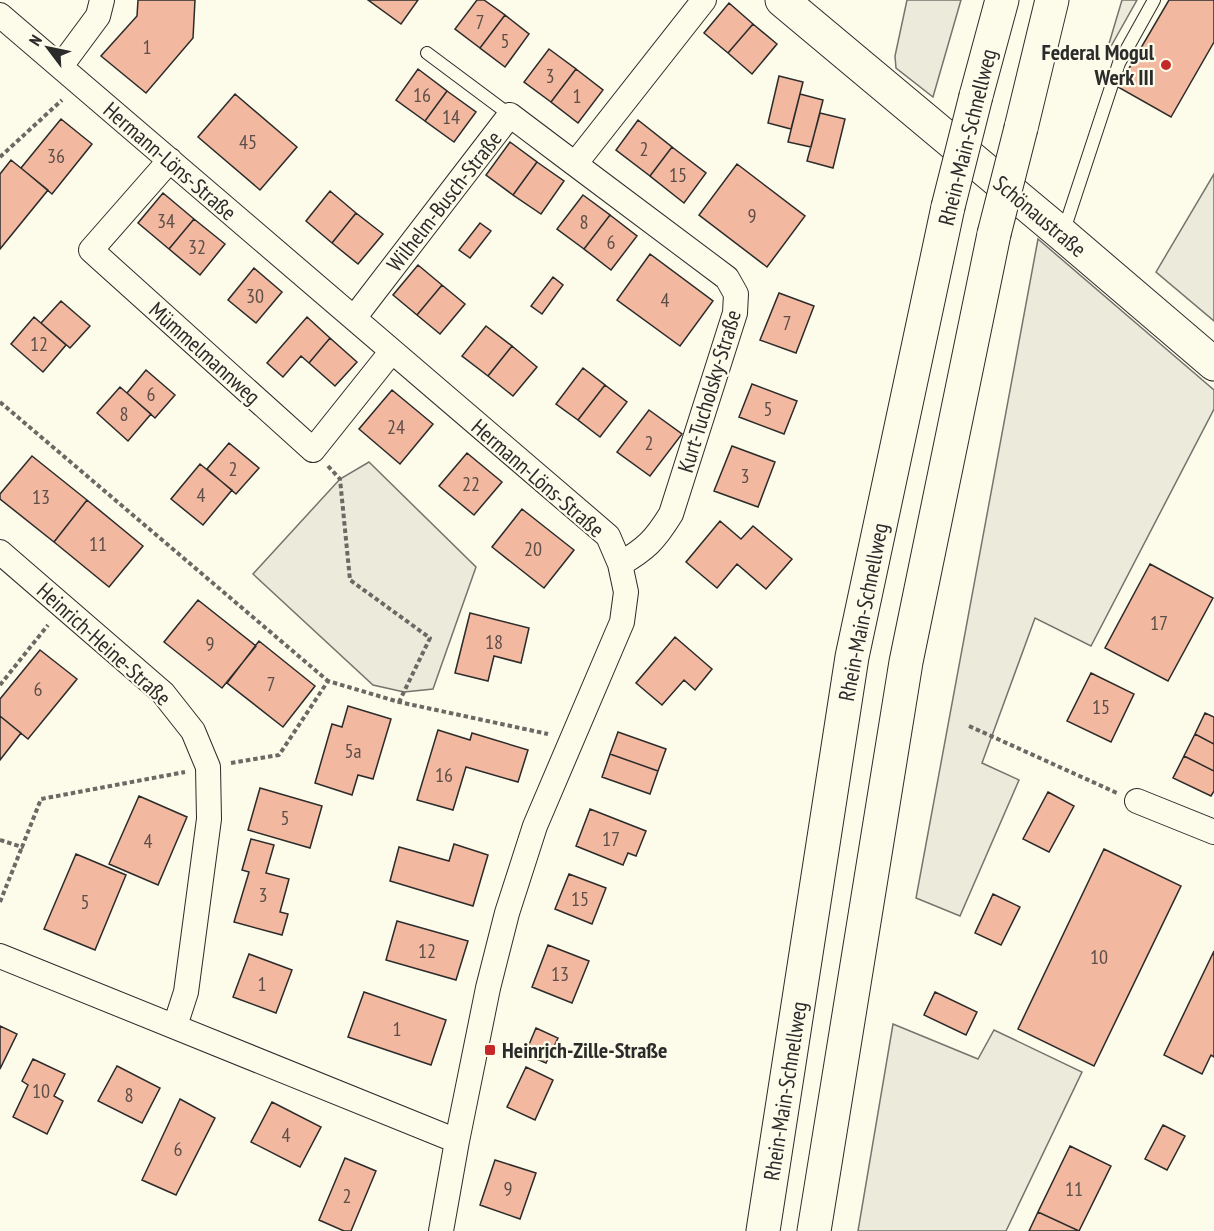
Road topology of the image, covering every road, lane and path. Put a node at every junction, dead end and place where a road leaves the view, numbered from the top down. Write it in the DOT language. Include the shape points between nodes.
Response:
graph roads {
  1 [pos="102,0"];
  2 [pos="704,0"];
  3 [pos="782,0"];
  4 [pos="1002,0"];
  5 [pos="1052,0"];
  6 [pos="1154,0"];
  7 [pos="0,15"];
  8 [pos="427,53"];
  9 [pos="61,66"];
  10 [pos="80,83"];
  11 [pos="510,115"];
  12 [pos="0,157"];
  13 [pos="170,160"];
  14 [pos="575,164"];
  15 [pos="1063,234"];
  16 [pos="354,318"];
  17 [pos="392,351"];
  18 [pos="1214,364"];
  19 [pos="0,402"];
  20 [pos="314,450"];
  21 [pos="0,552"];
  22 [pos="620,564"];
  23 [pos="63,606"];
  24 [pos="328,681"];
  25 [pos="0,685"];
  26 [pos="399,702"];
  27 [pos="969,726"];
  28 [pos="571,743"];
  29 [pos="207,767"];
  30 [pos="1137,801"];
  31 [pos="1214,832"];
  32 [pos="0,840"];
  33 [pos="22,847"];
  34 [pos="0,902"];
  35 [pos="0,956"];
  36 [pos="176,1026"];
  37 [pos="457,1141"];
  38 [pos="441,1231"];
  39 [pos="763,1231"];
  40 [pos="814,1231"];
  1 -- 9 [label="street" via="98,16"];
  2 -- 14 [label="street"];
  3 -- 15 [label="main road, Schönaustraße"];
  4 -- 39 [label="main road, Rhein-Main-Schnellweg, bridge" via="948,207 852,657"];
  5 -- 40 [label="main road, bridge" via="994,234 906,662"];
  6 -- 15 [label="lane" via="1119,63"];
  7 -- 9 [label="street, Hermann-Löns-Straße"];
  8 -- 11 [label="lane"];
  9 -- 10 [label="street, Hermann-Löns-Straße"];
  10 -- 12 [label="path"];
  10 -- 13 [label="street, Hermann-Löns-Straße"];
  11 -- 14 [label="street, Wilhelm-Busch-Straße"];
  11 -- 16 [label="street, Wilhelm-Busch-Straße"];
  13 -- 16 [label="street, Hermann-Löns-Straße"];
  13 -- 20 [label="street, Mümmelmannweg" via="91,250"];
  14 -- 22 [label="street, Kurt-Tucholsky-Straße" via="727,278 736,294 735,313 671,514 645,549"];
  15 -- 18 [label="main road, Schönaustraße"];
  16 -- 17 [label="street, Hermann-Löns-Straße"];
  17 -- 20 [label="street"];
  17 -- 22 [label="street, Hermann-Löns-Straße" via="608,536"];
  19 -- 24 [label="path"];
  20 -- 26 [label="path" via="340,479 350,580 430,638"];
  21 -- 23 [label="street, Heinrich-Heine-Straße"];
  22 -- 28 [label="street, Hermann-Löns-Straße" via="626,592 622,622"];
  23 -- 25 [label="path"];
  23 -- 29 [label="street, Heinrich-Heine-Straße" via="164,693 193,731"];
  24 -- 26 [label="path"];
  24 -- 29 [label="path" via="279,755"];
  26 -- 28 [label="path" via="547,734"];
  27 -- 30 [label="path"];
  28 -- 37 [label="street, Hermann-Löns-Straße" via="535,826 507,913"];
  29 -- 33 [label="path" via="41,799"];
  29 -- 36 [label="street, Heinrich-Heine-Straße" via="209,819 186,992"];
  30 -- 31 [label="street"];
  32 -- 33 [label="path"];
  33 -- 34 [label="path"];
  35 -- 36 [label="street"];
  36 -- 37 [label="street"];
  37 -- 38 [label="street, Hermann-Löns-Straße"];
}
